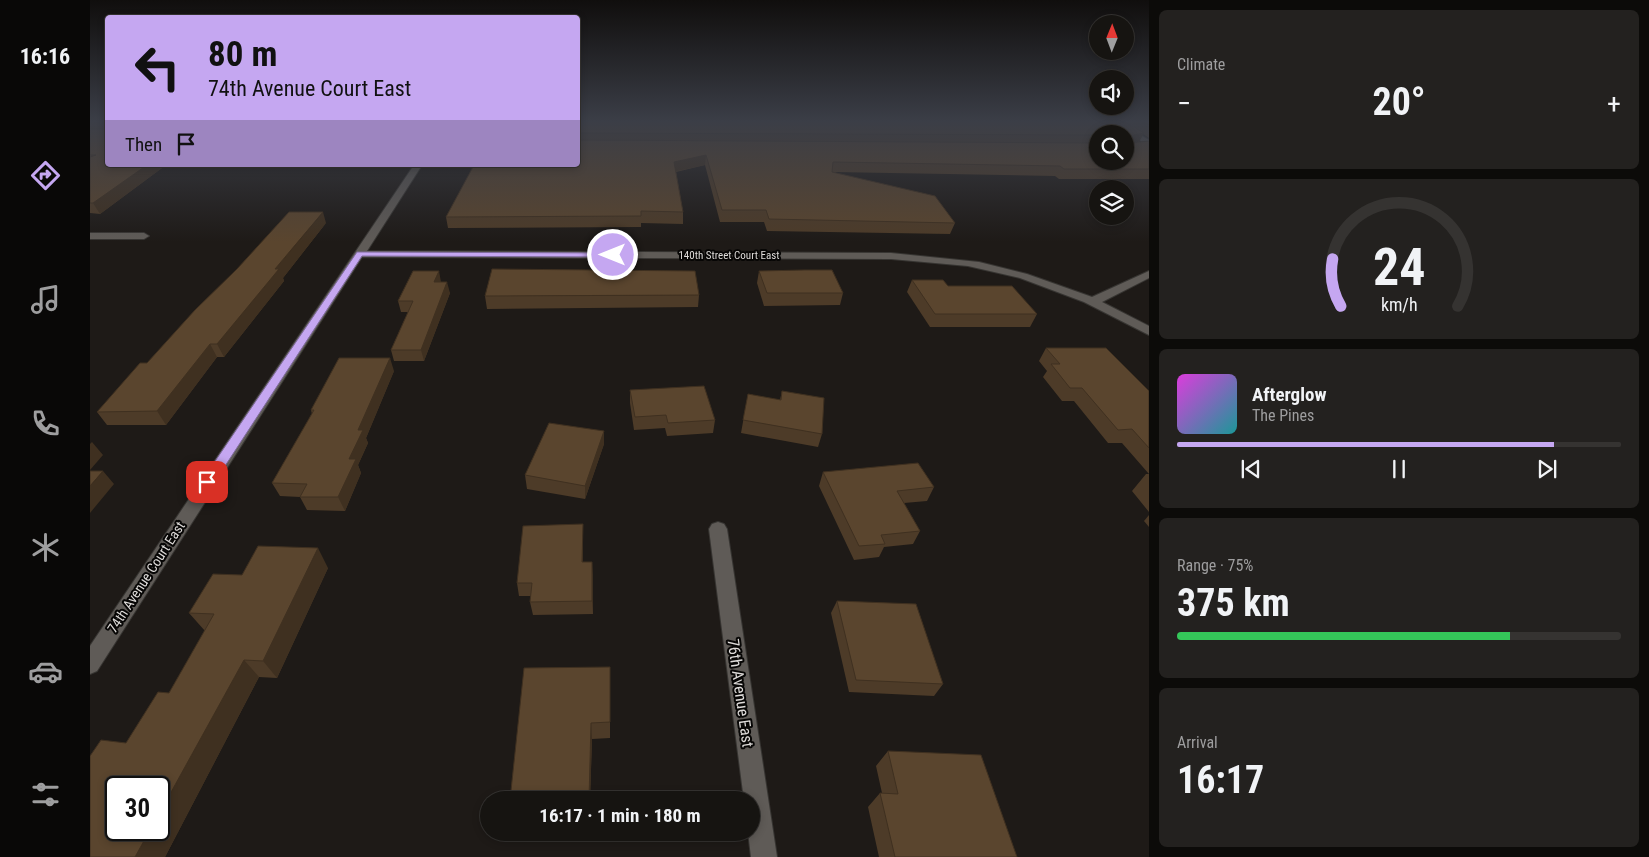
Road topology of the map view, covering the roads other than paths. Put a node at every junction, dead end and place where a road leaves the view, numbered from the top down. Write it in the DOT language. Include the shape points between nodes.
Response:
graph roads {
  1 [pos="417,167"];
  2 [pos="90,236"];
  3 [pos="144,236"];
  4 [pos="360,254"];
  5 [pos="1149,274"];
  6 [pos="1092,302"];
  7 [pos="1149,331"];
  8 [pos="718,529"];
  9 [pos="90,664"];
  10 [pos="764,857"];
  1 -- 4 [label="street, 74th Avenue Court East"];
  2 -- 3 [label="street"];
  4 -- 6 [label="street, 140th Street Court East" via="891,256 978,265 1041,281"];
  4 -- 9 [label="street, 74th Avenue Court East"];
  5 -- 6 [label="street"];
  6 -- 7 [label="street, 140th Street Court East"];
  8 -- 10 [label="street, 76th Avenue East"];
}
